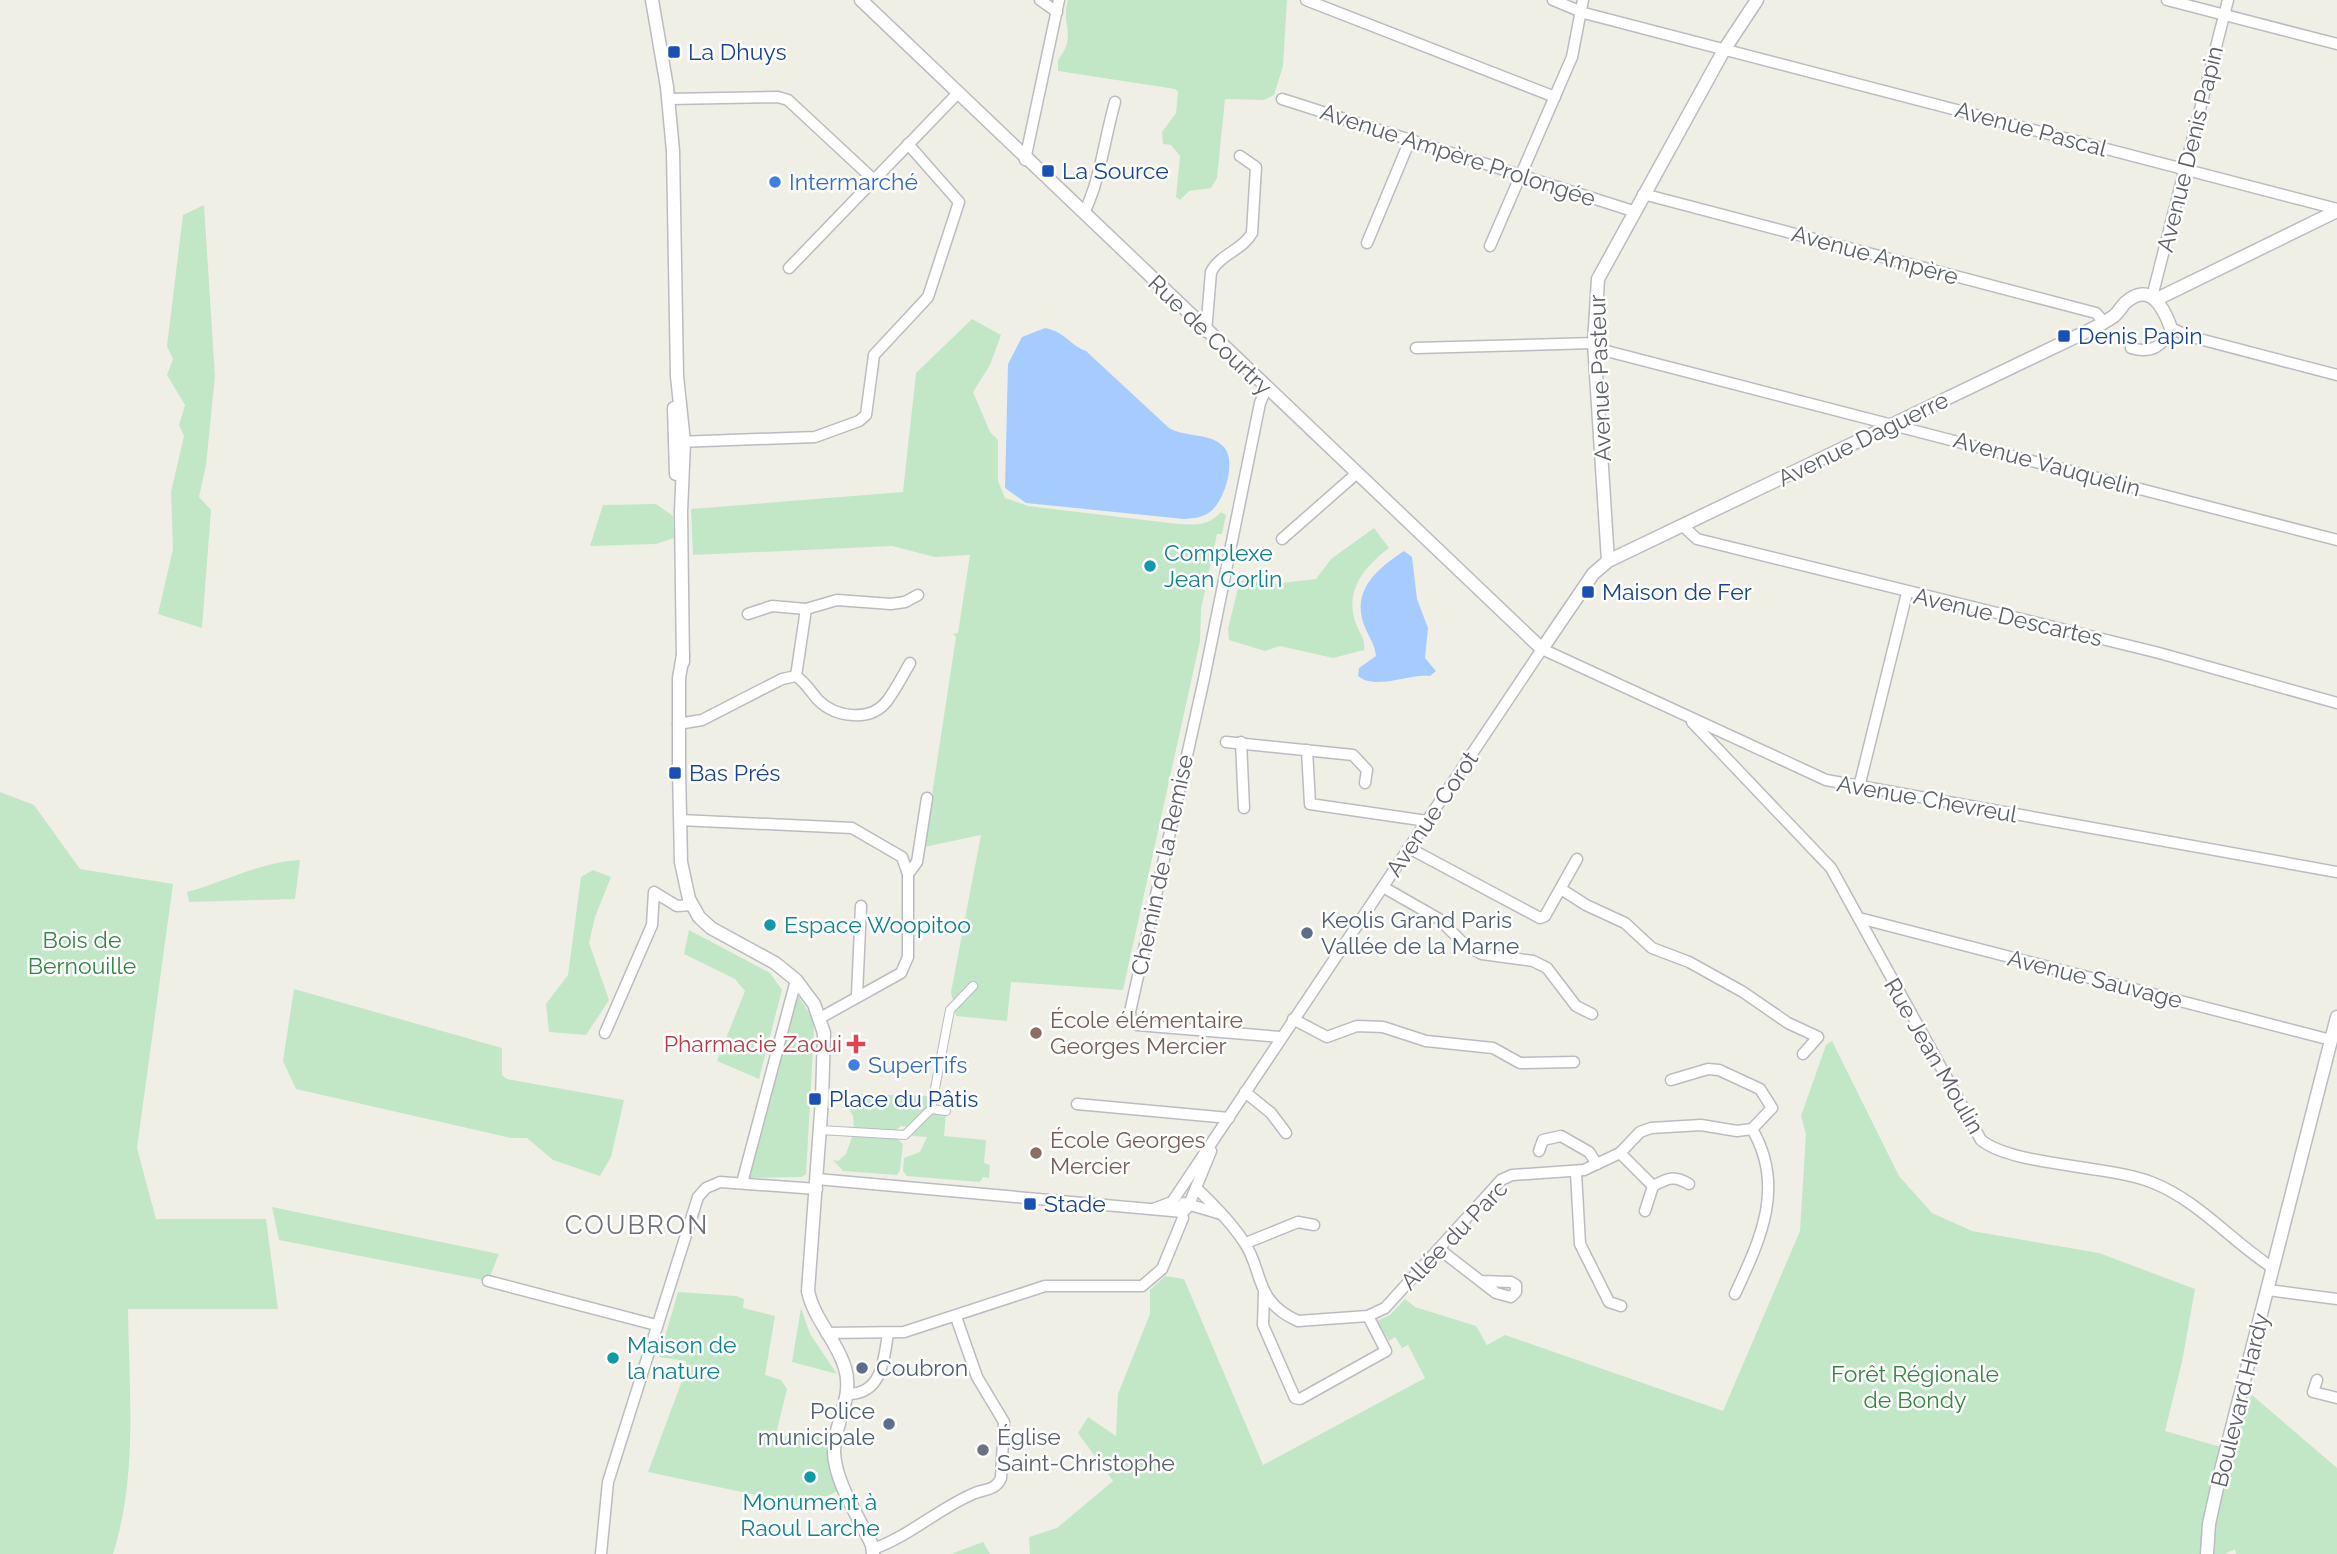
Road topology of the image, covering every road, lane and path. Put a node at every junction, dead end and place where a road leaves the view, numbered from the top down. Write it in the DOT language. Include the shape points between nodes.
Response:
graph roads {
  1 [pos="653,0"];
  2 [pos="861,0"];
  3 [pos="1040,0"];
  4 [pos="1307,0"];
  5 [pos="1553,0"];
  6 [pos="1757,0"];
  7 [pos="2166,0"];
  8 [pos="2228,0"];
  9 [pos="1058,6"];
  10 [pos="1582,6"];
  11 [pos="2224,15"];
  12 [pos="2337,44"];
  13 [pos="1724,50"];
  14 [pos="957,93"];
  15 [pos="1555,97"];
  16 [pos="673,99"];
  17 [pos="1282,99"];
  18 [pos="1115,102"];
  19 [pos="1410,140"];
  20 [pos="908,144"];
  21 [pos="1240,156"];
  22 [pos="1026,160"];
  23 [pos="2184,169"];
  24 [pos="1522,175"];
  25 [pos="874,180"];
  26 [pos="1643,194"];
  27 [pos="2337,210"];
  28 [pos="1633,211"];
  29 [pos="1084,213"];
  30 [pos="1367,243"];
  31 [pos="1490,246"];
  32 [pos="789,268"];
  33 [pos="2154,298"];
  34 [pos="2104,322"];
  35 [pos="2171,328"];
  36 [pos="1206,332"];
  37 [pos="1595,346"];
  38 [pos="1416,348"];
  39 [pos="2132,348"];
  40 [pos="2337,375"];
  41 [pos="1266,389"];
  42 [pos="1891,425"];
  43 [pos="679,442"];
  44 [pos="1356,474"];
  45 [pos="1683,526"];
  46 [pos="1282,539"];
  47 [pos="2337,540"];
  48 [pos="1608,561"];
  49 [pos="1907,593"];
  50 [pos="918,595"];
  51 [pos="806,609"];
  52 [pos="748,614"];
  53 [pos="1542,649"];
  54 [pos="910,663"];
  55 [pos="796,676"];
  56 [pos="2337,703"];
  57 [pos="1688,717"];
  58 [pos="682,724"];
  59 [pos="1722,734"];
  60 [pos="1226,742"];
  61 [pos="1241,742"];
  62 [pos="1714,746"];
  63 [pos="1307,750"];
  64 [pos="1365,783"];
  65 [pos="1859,787"];
  66 [pos="927,798"];
  67 [pos="1244,807"];
  68 [pos="680,820"];
  69 [pos="1427,821"];
  70 [pos="1409,848"];
  71 [pos="1577,859"];
  72 [pos="2337,872"];
  73 [pos="908,874"];
  74 [pos="1383,887"];
  75 [pos="1561,888"];
  76 [pos="691,905"];
  77 [pos="861,906"];
  78 [pos="1859,918"];
  79 [pos="796,980"];
  80 [pos="972,986"];
  81 [pos="857,995"];
  82 [pos="1592,1014"];
  83 [pos="2337,1017"];
  84 [pos="820,1018"];
  85 [pos="1293,1019"];
  86 [pos="605,1033"];
  87 [pos="1280,1037"];
  88 [pos="2331,1040"];
  89 [pos="1803,1054"];
  90 [pos="1574,1062"];
  91 [pos="1671,1080"];
  92 [pos="1245,1092"];
  93 [pos="1077,1104"];
  94 [pos="931,1109"];
  95 [pos="946,1111"];
  96 [pos="1229,1118"];
  97 [pos="1752,1129"];
  98 [pos="820,1130"];
  99 [pos="1286,1133"];
  100 [pos="1539,1151"];
  101 [pos="1620,1153"];
  102 [pos="1597,1164"];
  103 [pos="1192,1170"];
  104 [pos="1576,1172"];
  105 [pos="742,1183"];
  106 [pos="817,1184"];
  107 [pos="1689,1184"];
  108 [pos="1653,1186"];
  109 [pos="1196,1188"];
  110 [pos="1172,1202"];
  111 [pos="1153,1209"];
  112 [pos="1185,1209"];
  113 [pos="1645,1211"];
  114 [pos="1221,1214"];
  115 [pos="1314,1225"];
  116 [pos="1246,1243"];
  117 [pos="1439,1249"];
  118 [pos="2273,1268"];
  119 [pos="488,1280"];
  120 [pos="1481,1281"];
  121 [pos="2268,1290"];
  122 [pos="1264,1293"];
  123 [pos="1735,1294"];
  124 [pos="2337,1299"];
  125 [pos="1621,1306"];
  126 [pos="1368,1316"];
  127 [pos="956,1317"];
  128 [pos="656,1325"];
  129 [pos="827,1333"];
  130 [pos="888,1333"];
  131 [pos="2317,1380"];
  132 [pos="848,1394"];
  133 [pos="2337,1398"];
  134 [pos="2213,1511"];
  135 [pos="873,1551"];
  136 [pos="601,1554"];
  137 [pos="2207,1554"];
  138 [pos="2213,1554"];
  1 -- 16 [label="street"];
  2 -- 14 [label="street, Rue de Courtry"];
  3 -- 9 [label="street"];
  4 -- 15 [label="street"];
  5 -- 10 [label="street, Avenue Pascal"];
  6 -- 13 [label="street, Avenue Pasteur"];
  7 -- 11 [label="street"];
  8 -- 11 [label="street, Avenue Denis Papin"];
  9 -- 22 [label="street"];
  10 -- 13 [label="street, Avenue Pascal"];
  10 -- 15 [label="street" via="1572,57"];
  11 -- 12 [label="street"];
  11 -- 23 [label="street, Avenue Denis Papin"];
  13 -- 23 [label="street, Avenue Pascal"];
  13 -- 26 [label="street, Avenue Pasteur"];
  14 -- 20 [label="street"];
  14 -- 22 [label="street, Rue de Courtry"];
  15 -- 24 [label="street"];
  16 -- 25 [label="street" via="788,100"];
  16 -- 43 [label="street" via="680,155 675,227"];
  17 -- 19 [label="street, Avenue Ampère Prolongée"];
  18 -- 29 [label="street"];
  19 -- 24 [label="street, Avenue Ampère Prolongée"];
  19 -- 30 [label="street"];
  20 -- 25 [label="street"];
  20 -- 43 [label="street" via="959,202 928,297 874,355 866,415 815,437"];
  21 -- 36 [label="street" via="1256,167 1252,233 1211,272"];
  22 -- 29 [label="street, Rue de Courtry"];
  23 -- 27 [label="street, Avenue Pascal"];
  23 -- 33 [label="street, Avenue Denis Papin"];
  24 -- 28 [label="street, Avenue Ampère Prolongée"];
  24 -- 31 [label="street"];
  25 -- 32 [label="street"];
  26 -- 28 [label="street, Avenue Pasteur"];
  26 -- 34 [label="street, Avenue Ampère" via="2096,313"];
  27 -- 33 [label="street"];
  28 -- 37 [label="street, Avenue Pasteur" via="1598,279"];
  29 -- 36 [label="street, Rue de Courtry"];
  33 -- 34 [label="street, Avenue Daguerre" via="2131,299"];
  33 -- 35 [label="street" via="2167,313"];
  34 -- 42 [label="street, Avenue Daguerre"];
  35 -- 39 [label="street" via="2156,348"];
  35 -- 40 [label="street"];
  36 -- 41 [label="street, Rue de Courtry"];
  37 -- 38 [label="street, Avenue Vauquelin"];
  37 -- 42 [label="street, Avenue Vauquelin"];
  37 -- 48 [label="street, Avenue Pasteur"];
  41 -- 44 [label="street, Rue de Courtry"];
  41 -- 87 [label="street, Chemin de la Remise" via="1130,1012 1137,1025"];
  42 -- 45 [label="street, Avenue Daguerre"];
  42 -- 47 [label="street, Avenue Vauquelin"];
  43 -- 58 [label="street"];
  44 -- 46 [label="street"];
  44 -- 53 [label="street, Rue de Courtry"];
  45 -- 48 [label="street, Avenue Daguerre"];
  45 -- 49 [label="street, Avenue Descartes" via="1697,538"];
  48 -- 53 [label="street" via="1593,574"];
  49 -- 56 [label="street, Avenue Descartes" via="2159,653"];
  49 -- 65 [label="street"];
  50 -- 51 [label="street" via="891,604 837,600"];
  51 -- 52 [label="street" via="772,606"];
  51 -- 55 [label="street"];
  53 -- 57 [label="street, Avenue Chevreul"];
  53 -- 69 [label="street, Avenue Corot"];
  54 -- 55 [label="street" via="886,702 860,715 830,709"];
  55 -- 58 [label="street" via="702,720"];
  57 -- 59 [label="street, Avenue Chevreul"];
  57 -- 62 [label="street, Rue Jean Moulin"];
  58 -- 68 [label="street"];
  59 -- 62 [label="street"];
  59 -- 65 [label="street, Avenue Chevreul" via="1805,772"];
  60 -- 61 [label="street"];
  61 -- 63 [label="street"];
  61 -- 67 [label="street"];
  62 -- 78 [label="street, Rue Jean Moulin" via="1831,869"];
  63 -- 64 [label="street" via="1353,755 1367,770"];
  63 -- 69 [label="street" via="1310,804"];
  65 -- 72 [label="street, Avenue Chevreul"];
  66 -- 73 [label="street" via="917,862"];
  68 -- 73 [label="street" via="852,828 902,857"];
  68 -- 76 [label="street" via="682,872"];
  69 -- 70 [label="street, Avenue Corot"];
  70 -- 74 [label="street, Avenue Corot"];
  70 -- 75 [label="street" via="1540,918"];
  71 -- 75 [label="street"];
  73 -- 81 [label="street" via="908,957 901,973"];
  74 -- 82 [label="street" via="1439,919 1465,945 1482,954 1533,961 1547,968 1566,996"];
  74 -- 85 [label="street, Avenue Corot"];
  75 -- 89 [label="street" via="1625,923 1652,947 1689,962 1818,1037"];
  76 -- 79 [label="street" via="711,928 775,963"];
  76 -- 86 [label="street" via="677,906 654,892 652,925"];
  77 -- 81 [label="street"];
  78 -- 88 [label="street, Avenue Sauvage"];
  78 -- 118 [label="street, Rue Jean Moulin" via="1981,1140 2005,1152 2151,1182 2199,1210"];
  79 -- 84 [label="street"];
  79 -- 105 [label="street"];
  80 -- 94 [label="street" via="950,1010"];
  81 -- 84 [label="street"];
  83 -- 88 [label="street, Boulevard Hardy"];
  84 -- 98 [label="street" via="825,1053"];
  85 -- 87 [label="street, Avenue Corot"];
  85 -- 90 [label="street" via="1327,1037 1357,1026 1383,1027 1426,1041 1493,1048 1520,1063"];
  87 -- 92 [label="street, Avenue Corot"];
  88 -- 118 [label="street, Boulevard Hardy"];
  91 -- 97 [label="street" via="1719,1070 1760,1089 1772,1108"];
  92 -- 96 [label="street, Avenue Corot"];
  92 -- 99 [label="street" via="1271,1113"];
  93 -- 96 [label="street"];
  94 -- 95 [label="street"];
  94 -- 98 [label="street" via="905,1135"];
  96 -- 103 [label="street, Avenue Corot"];
  96 -- 109 [label="street, Avenue Corot"];
  97 -- 101 [label="street, Allée du Parc" via="1651,1128 1640,1132"];
  97 -- 123 [label="street" via="1765,1159 1768,1201 1763,1232"];
  98 -- 106 [label="street"];
  100 -- 102 [label="street" via="1543,1140 1561,1136 1589,1152"];
  101 -- 102 [label="street, Allée du Parc"];
  101 -- 108 [label="street"];
  102 -- 104 [label="street, Allée du Parc"];
  103 -- 110 [label="street, Avenue Corot"];
  103 -- 112 [label="street" via="1181,1201"];
  104 -- 117 [label="street, Allée du Parc" via="1512,1175 1501,1180"];
  104 -- 125 [label="street" via="1583,1255 1609,1302"];
  105 -- 106 [label="street"];
  105 -- 128 [label="street" via="720,1182 698,1198"];
  106 -- 111 [label="street"];
  106 -- 129 [label="street" via="808,1291"];
  107 -- 108 [label="street" via="1670,1177"];
  108 -- 113 [label="street"];
  109 -- 112 [label="street, Avenue Corot"];
  109 -- 114 [label="street"];
  110 -- 111 [label="street"];
  110 -- 112 [label="street"];
  111 -- 112 [label="street"];
  112 -- 114 [label="street"];
  112 -- 127 [label="street" via="1162,1269 1142,1286 1045,1286"];
  114 -- 116 [label="street"];
  115 -- 116 [label="street" via="1298,1222"];
  116 -- 122 [label="street"];
  117 -- 120 [label="street"];
  117 -- 126 [label="street, Allée du Parc" via="1385,1308"];
  118 -- 121 [label="street, Boulevard Hardy"];
  119 -- 128 [label="street"];
  121 -- 124 [label="street"];
  121 -- 134 [label="street, Boulevard Hardy"];
  122 -- 126 [label="street" via="1298,1321"];
  122 -- 126 [label="street" via="1263,1325 1295,1398 1386,1351"];
  127 -- 130 [label="street"];
  127 -- 135 [label="street" via="976,1377 1004,1422 1001,1478 998,1485"];
  128 -- 136 [label="street" via="608,1482"];
  129 -- 130 [label="street"];
  129 -- 132 [label="street" via="845,1366"];
  130 -- 132 [label="street" via="874,1385 864,1393"];
  131 -- 133 [label="street" via="2313,1392"];
  132 -- 135 [label="street" via="835,1444 836,1462"];
  134 -- 137 [label="street, Boulevard Hardy"];
  134 -- 138 [label="street, Boulevard Hardy"];
}
